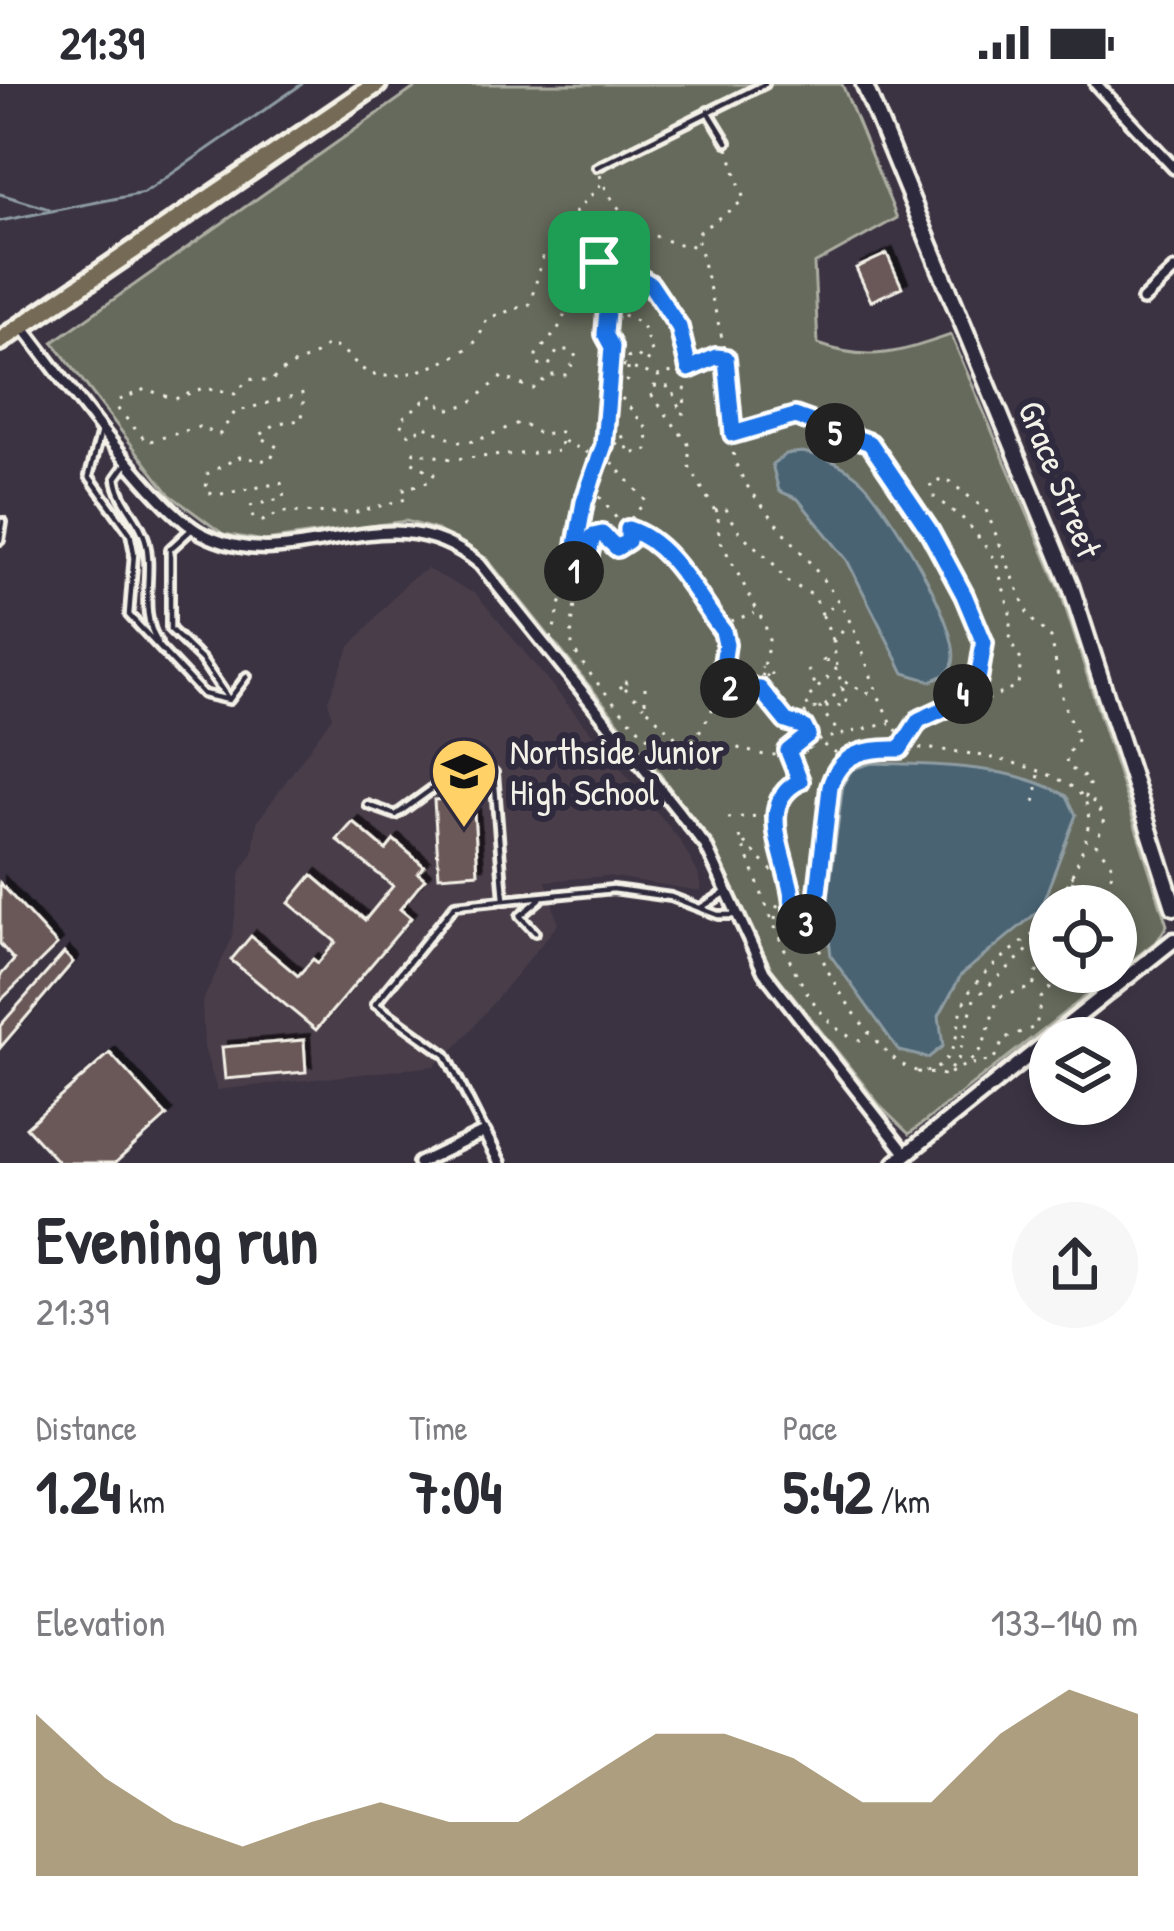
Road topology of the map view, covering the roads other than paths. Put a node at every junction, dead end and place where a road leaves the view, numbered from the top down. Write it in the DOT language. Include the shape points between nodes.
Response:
graph roads {
  1 [pos="377,84"];
  2 [pos="766,84"];
  3 [pos="864,84"];
  4 [pos="1096,84"];
  5 [pos="708,112"];
  6 [pos="727,142"];
  7 [pos="597,167"];
  8 [pos="1174,168"];
  9 [pos="1174,271"];
  10 [pos="1143,300"];
  11 [pos="22,326"];
  12 [pos="0,340"];
  13 [pos="102,425"];
  14 [pos="130,460"];
  15 [pos="3,522"];
  16 [pos="194,528"];
  17 [pos="0,540"];
  18 [pos="164,654"];
  19 [pos="247,676"];
  20 [pos="229,700"];
  21 [pos="368,805"];
  22 [pos="728,891"];
  23 [pos="540,899"];
  24 [pos="504,900"];
  25 [pos="701,907"];
  26 [pos="1174,907"];
  27 [pos="736,915"];
  28 [pos="536,932"];
  29 [pos="1174,940"];
  30 [pos="1078,1017"];
  31 [pos="1029,1056"];
  32 [pos="484,1132"];
  33 [pos="900,1159"];
  34 [pos="419,1163"];
  35 [pos="500,1163"];
  1 -- 11 [label="highway"];
  2 -- 5 [label="lane"];
  3 -- 26 [label="main road, Grace Street" via="1071,587"];
  4 -- 8 [label="street"];
  5 -- 6 [label="lane"];
  5 -- 7 [label="lane"];
  9 -- 10 [label="street"];
  11 -- 12 [label="highway"];
  11 -- 13 [label="street"];
  13 -- 14 [label="street"];
  13 -- 18 [label="lane" via="89,476 133,544 129,615"];
  14 -- 16 [label="street"];
  14 -- 18 [label="lane" via="116,478 118,492 145,537 147,625"];
  15 -- 17 [label="lane"];
  16 -- 20 [label="lane" via="170,549 170,629"];
  16 -- 22 [label="street" via="266,550 406,530 438,538 481,565 706,846"];
  18 -- 20 [label="lane" via="203,694"];
  19 -- 20 [label="lane"];
  21 -- 24 [label="lane" via="396,815 447,778 494,773"];
  22 -- 25 [label="lane"];
  22 -- 27 [label="street"];
  23 -- 24 [label="lane"];
  23 -- 25 [label="lane" via="644,891"];
  23 -- 28 [label="lane" via="520,916"];
  24 -- 32 [label="lane" via="455,905 375,1004 446,1055"];
  25 -- 27 [label="lane"];
  27 -- 33 [label="street" via="780,995"];
  29 -- 30 [label="street"];
  31 -- 33 [label="street"];
  32 -- 34 [label="street"];
  32 -- 35 [label="street"];
}
